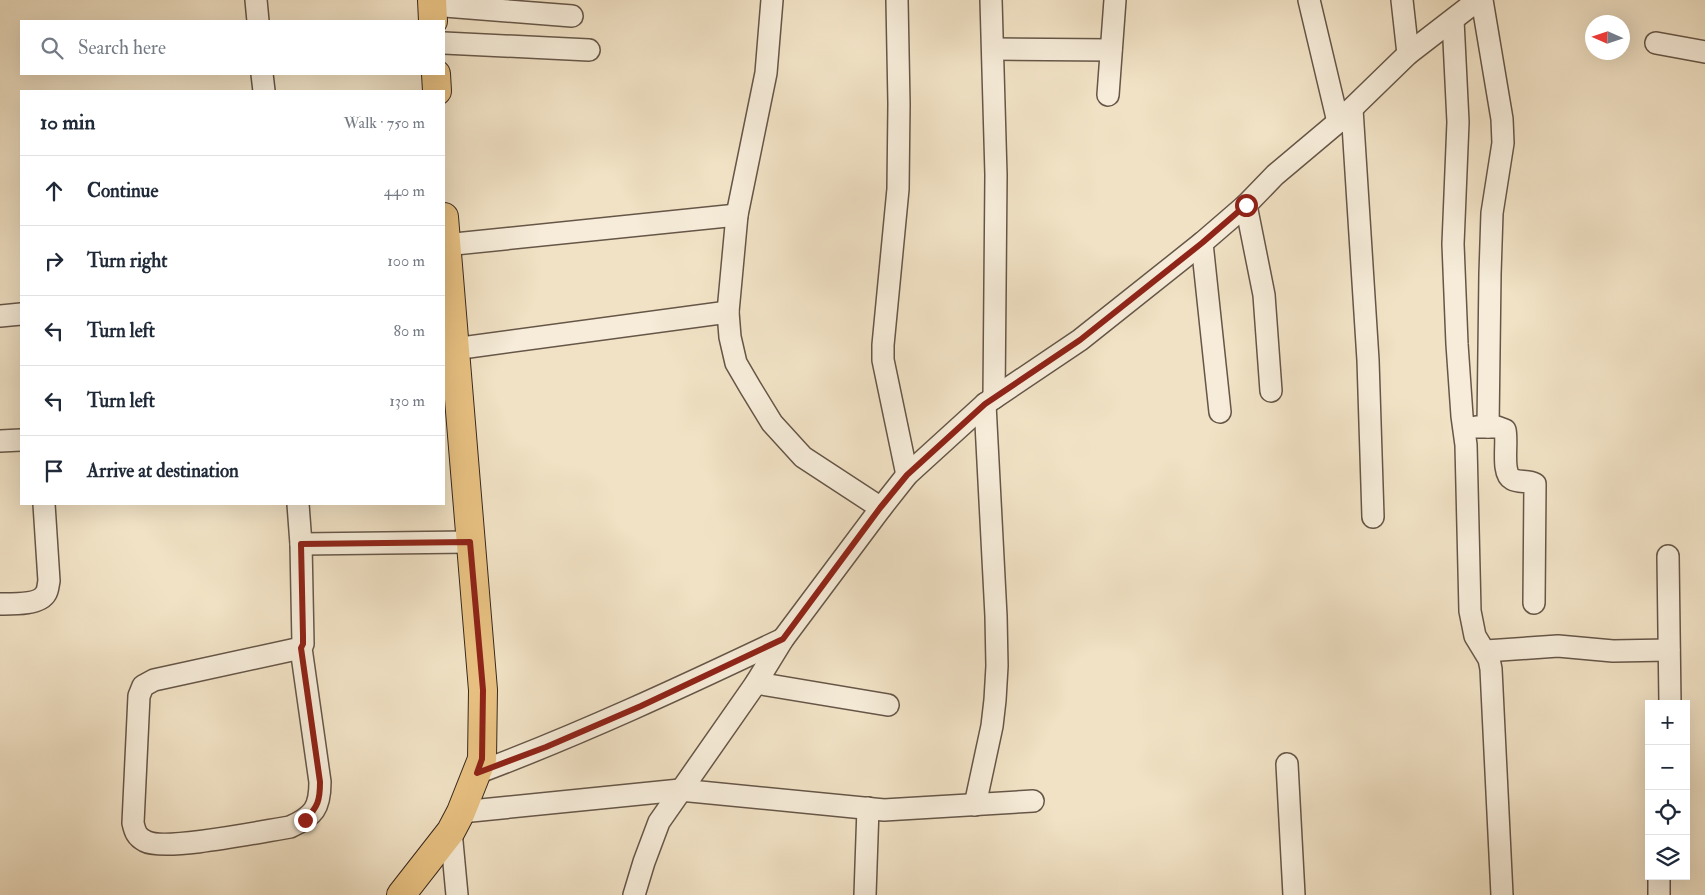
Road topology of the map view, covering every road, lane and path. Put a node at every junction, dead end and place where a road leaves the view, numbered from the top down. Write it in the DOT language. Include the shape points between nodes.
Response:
graph roads {
  1 [pos="256,0"];
  2 [pos="772,0"];
  3 [pos="897,0"];
  4 [pos="991,0"];
  5 [pos="1115,0"];
  6 [pos="1309,0"];
  7 [pos="1402,0"];
  8 [pos="1478,0"];
  9 [pos="1482,0"];
  10 [pos="432,9"];
  11 [pos="572,16"];
  12 [pos="258,20"];
  13 [pos="1453,20"];
  14 [pos="445,43"];
  15 [pos="1656,43"];
  16 [pos="993,49"];
  17 [pos="589,50"];
  18 [pos="1112,50"];
  19 [pos="1705,52"];
  20 [pos="1408,54"];
  21 [pos="262,75"];
  22 [pos="436,75"];
  23 [pos="264,90"];
  24 [pos="437,90"];
  25 [pos="1108,95"];
  26 [pos="1345,115"];
  27 [pos="1246,205"];
  28 [pos="736,215"];
  29 [pos="1202,243"];
  30 [pos="445,245"];
  31 [pos="728,312"];
  32 [pos="20,314"];
  33 [pos="0,316"];
  34 [pos="454,349"];
  35 [pos="1271,391"];
  36 [pos="990,401"];
  37 [pos="1220,412"];
  38 [pos="1464,426"];
  39 [pos="1488,427"];
  40 [pos="20,440"];
  41 [pos="0,441"];
  42 [pos="907,475"];
  43 [pos="44,505"];
  44 [pos="298,505"];
  45 [pos="880,508"];
  46 [pos="1373,517"];
  47 [pos="470,542"];
  48 [pos="301,544"];
  49 [pos="1668,556"];
  50 [pos="1534,603"];
  51 [pos="0,604"];
  52 [pos="783,639"];
  53 [pos="301,648"];
  54 [pos="1669,650"];
  55 [pos="1486,651"];
  56 [pos="756,684"];
  57 [pos="1670,700"];
  58 [pos="888,705"];
  59 [pos="1287,764"];
  60 [pos="477,773"];
  61 [pos="680,790"];
  62 [pos="1033,801"];
  63 [pos="975,805"];
  64 [pos="868,808"];
  65 [pos="456,822"];
  66 [pos="1658,880"];
  67 [pos="401,895"];
  68 [pos="457,895"];
  69 [pos="634,895"];
  70 [pos="865,895"];
  71 [pos="1294,895"];
  72 [pos="1502,895"];
  73 [pos="1659,895"];
  1 -- 12 [label="street"];
  2 -- 28 [label="street" via="766,72"];
  3 -- 42 [label="street" via="898,189 883,360"];
  4 -- 16 [label="street"];
  5 -- 18 [label="street"];
  6 -- 26 [label="street"];
  7 -- 20 [label="street"];
  8 -- 13 [label="street"];
  9 -- 39 [label="street" via="1503,143 1492,213"];
  10 -- 11 [label="street"];
  13 -- 20 [label="street"];
  13 -- 38 [label="street" via="1458,122 1454,244"];
  14 -- 17 [label="street"];
  15 -- 19 [label="street"];
  16 -- 18 [label="street"];
  16 -- 36 [label="street" via="996,175"];
  18 -- 25 [label="street"];
  20 -- 26 [label="street"];
  21 -- 23 [label="street"];
  22 -- 24 [label="main road"];
  26 -- 27 [label="street" via="1275,175"];
  26 -- 46 [label="street" via="1368,360"];
  27 -- 29 [label="street"];
  27 -- 35 [label="street" via="1264,295"];
  28 -- 30 [label="street"];
  28 -- 31 [label="street"];
  29 -- 36 [label="street" via="1080,340"];
  29 -- 37 [label="street"];
  30 -- 34 [label="main road"];
  31 -- 34 [label="street"];
  31 -- 45 [label="street" via="736,362 772,423 803,456"];
  32 -- 33 [label="street"];
  34 -- 47 [label="main road"];
  36 -- 42 [label="street"];
  36 -- 63 [label="street" via="997,666 992,726"];
  38 -- 39 [label="street"];
  38 -- 55 [label="street" via="1470,611 1476,636"];
  39 -- 50 [label="street" via="1505,430 1508,475 1514,480 1534,482 1536,487"];
  40 -- 41 [label="street"];
  42 -- 45 [label="street"];
  43 -- 51 [label="street" via="47,592 42,599 28,603"];
  44 -- 48 [label="street"];
  45 -- 52 [label="street"];
  47 -- 48 [label="street"];
  47 -- 60 [label="main road" via="483,690 482,759"];
  48 -- 53 [label="street"];
  49 -- 54 [label="street"];
  52 -- 56 [label="street"];
  52 -- 60 [label="street" via="641,706"];
  53 -- 53 [label="street" via="320,782 315,810 305,820 290,827 181,844 147,842 136,834 133,823 138,706 143,686 154,680"];
  54 -- 55 [label="street" via="1614,651 1558,646"];
  54 -- 57 [label="street"];
  55 -- 72 [label="street" via="1491,669"];
  56 -- 58 [label="street"];
  56 -- 61 [label="street"];
  59 -- 71 [label="street"];
  60 -- 65 [label="main road"];
  61 -- 64 [label="street"];
  61 -- 65 [label="street"];
  61 -- 69 [label="street" via="659,822"];
  62 -- 63 [label="street"];
  63 -- 64 [label="street"];
  64 -- 70 [label="street"];
  65 -- 67 [label="main road"];
  65 -- 68 [label="street"];
  66 -- 73 [label="street"];
}
